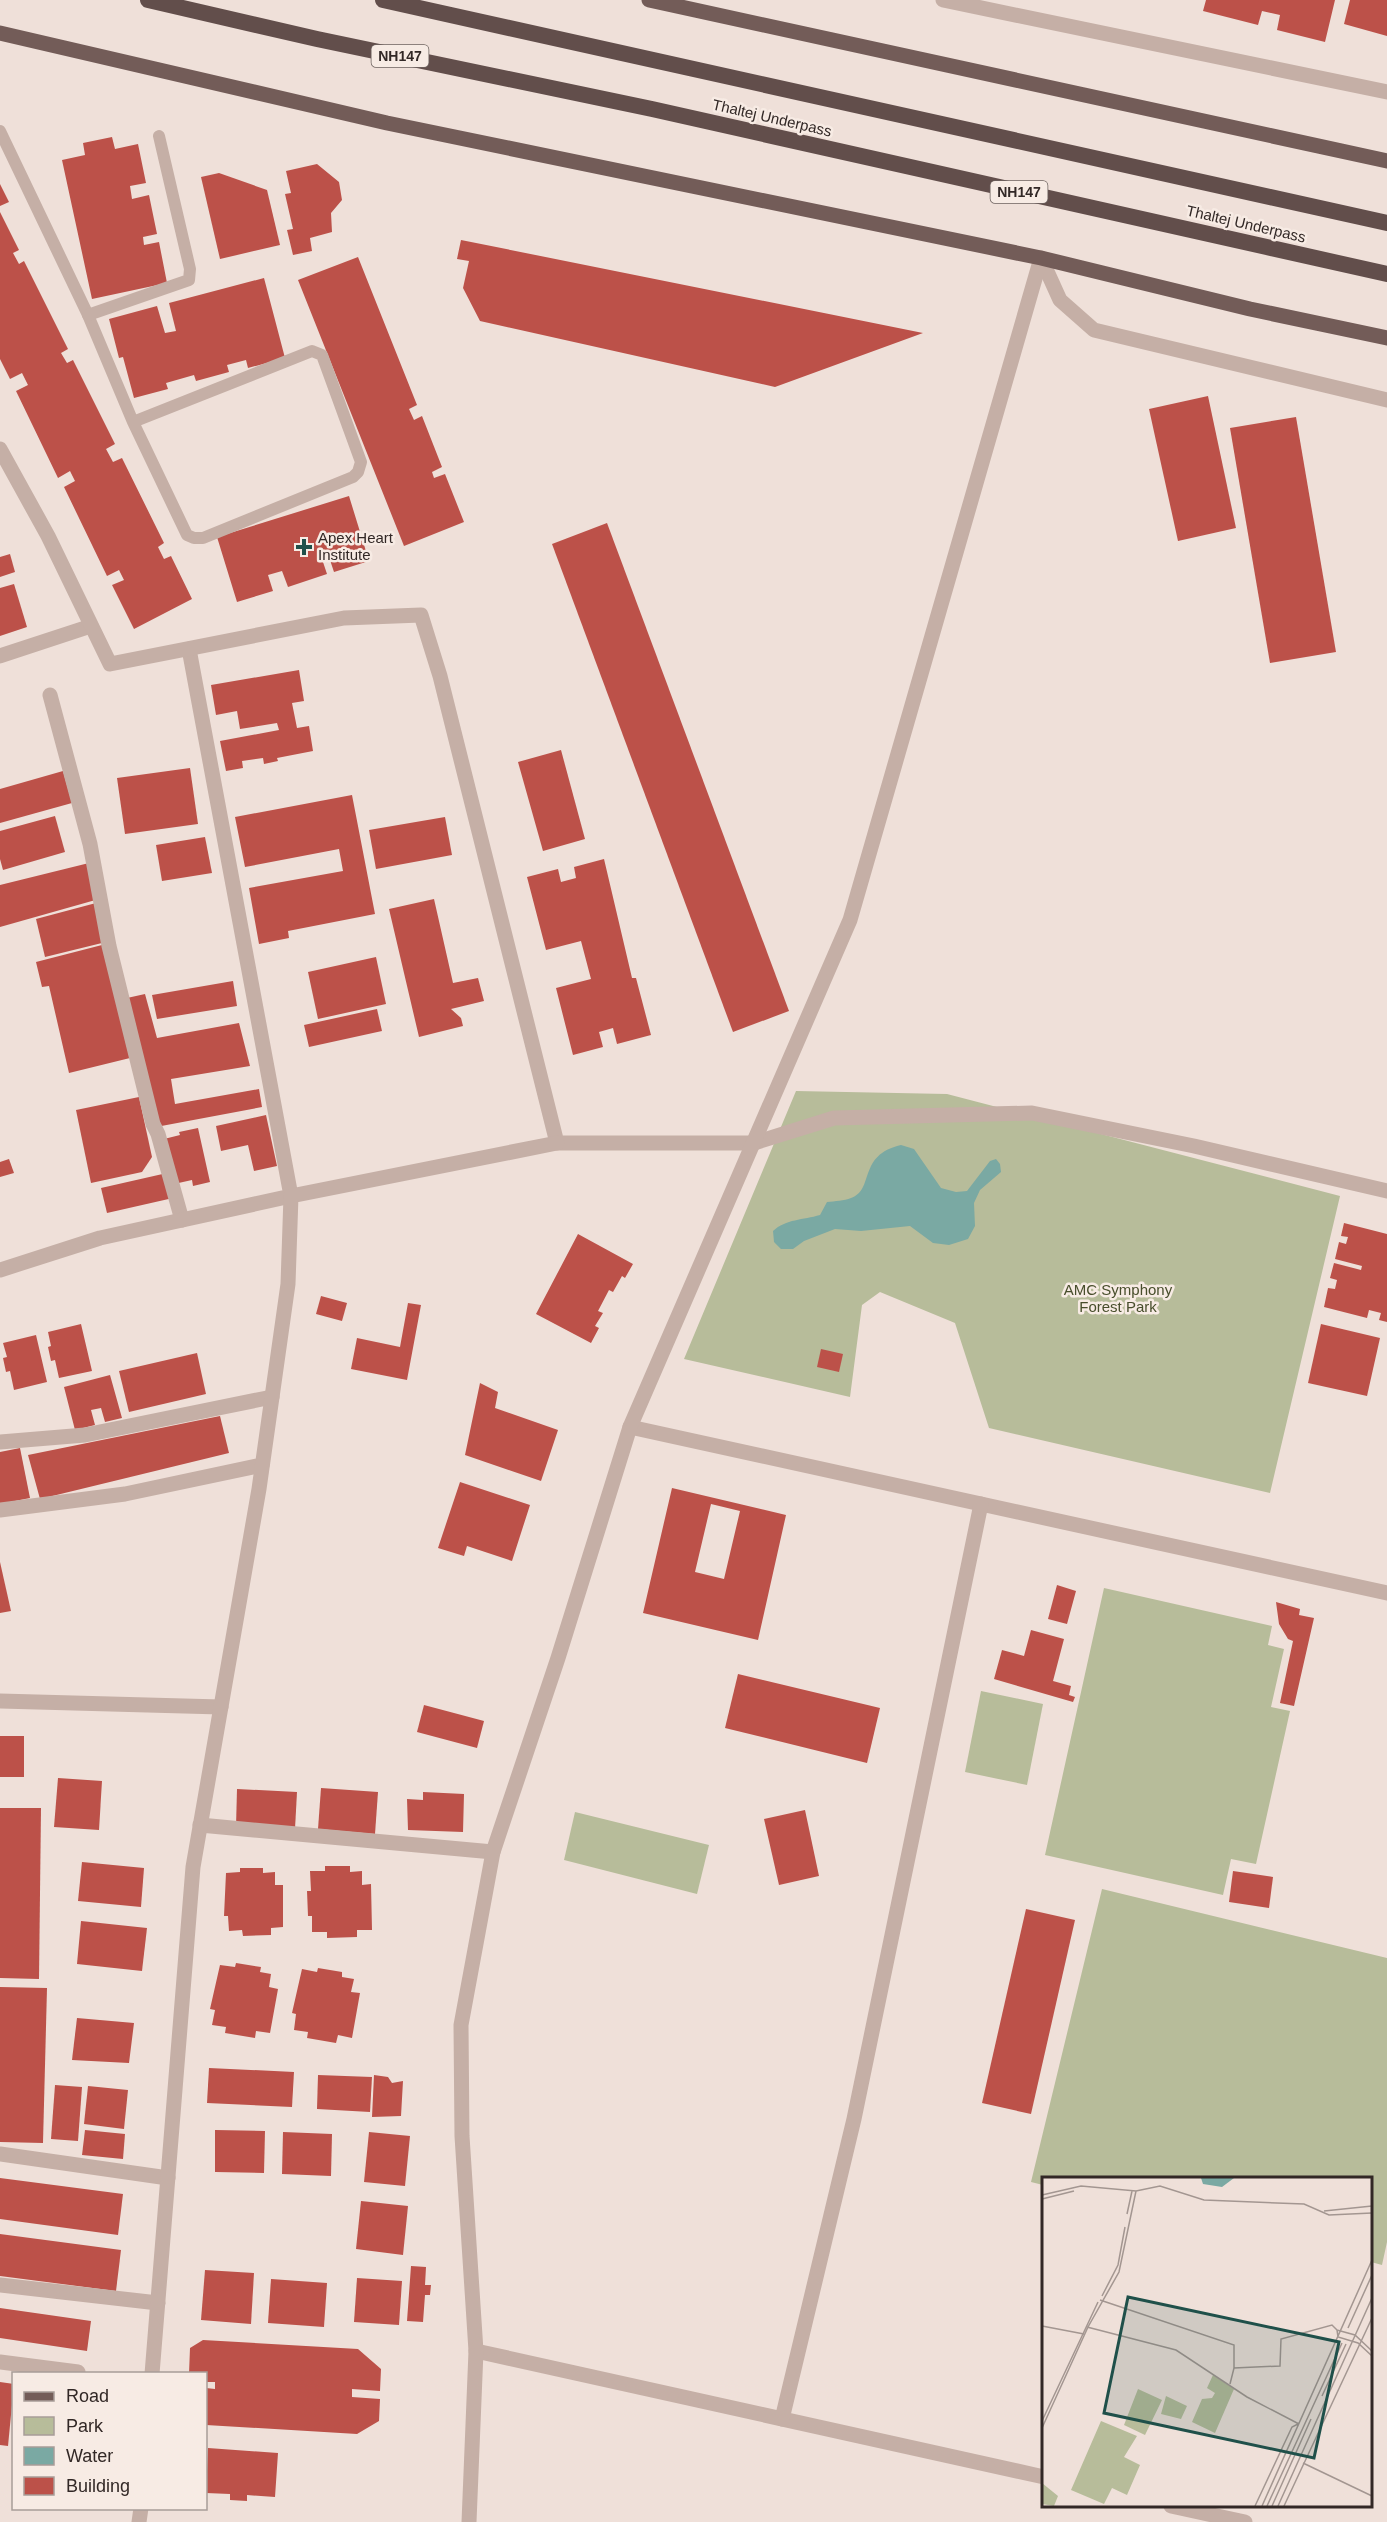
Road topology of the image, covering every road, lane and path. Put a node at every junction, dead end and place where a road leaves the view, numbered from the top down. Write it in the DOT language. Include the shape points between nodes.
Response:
graph roads {
  1 [pos="148,0"];
  2 [pos="383,0"];
  3 [pos="649,0"];
  4 [pos="943,0"];
  5 [pos="0,33"];
  6 [pos="1387,92"];
  7 [pos="0,131"];
  8 [pos="159,136"];
  9 [pos="1387,161"];
  10 [pos="1387,223"];
  11 [pos="1041,258"];
  12 [pos="1387,274"];
  13 [pos="88,315"];
  14 [pos="1387,338"];
  15 [pos="1387,400"];
  16 [pos="133,422"];
  17 [pos="0,449"];
  18 [pos="91,626"];
  19 [pos="189,648"];
  20 [pos="0,657"];
  21 [pos="50,695"];
  22 [pos="557,1143"];
  23 [pos="754,1143"];
  24 [pos="1387,1191"];
  25 [pos="291,1196"];
  26 [pos="182,1220"];
  27 [pos="0,1270"];
  28 [pos="272,1397"];
  29 [pos="630,1427"];
  30 [pos="0,1442"];
  31 [pos="262,1465"];
  32 [pos="981,1504"];
  33 [pos="0,1510"];
  34 [pos="1387,1593"];
  35 [pos="0,1701"];
  36 [pos="221,1707"];
  37 [pos="200,1825"];
  38 [pos="493,1852"];
  39 [pos="0,2154"];
  40 [pos="168,2178"];
  41 [pos="0,2285"];
  42 [pos="158,2303"];
  43 [pos="476,2351"];
  44 [pos="0,2362"];
  45 [pos="78,2372"];
  46 [pos="152,2372"];
  47 [pos="782,2419"];
  48 [pos="1042,2477"];
  49 [pos="1180,2507"];
  50 [pos="469,2522"];
  51 [pos="1245,2522"];
  1 -- 12 [label="highway, Thaltej Underpass / NH147"];
  2 -- 10 [label="highway, Thaltej Underpass"];
  3 -- 9 [label="main road"];
  4 -- 6 [label="street"];
  5 -- 11 [label="main road" via="387,123"];
  7 -- 13 [label="lane"];
  8 -- 13 [label="lane" via="190,268 189,280"];
  11 -- 14 [label="main road"];
  11 -- 15 [label="street" via="1060,300 1094,330"];
  11 -- 23 [label="street" via="850,920"];
  13 -- 16 [label="lane"];
  16 -- 16 [label="lane" via="187,535 195,538 353,477 361,462 322,355 312,351"];
  17 -- 18 [label="street"];
  18 -- 19 [label="street" via="110,664"];
  18 -- 20 [label="street"];
  19 -- 22 [label="street" via="344,618 422,615"];
  19 -- 25 [label="street"];
  21 -- 26 [label="street" via="90,844 109,946 153,1124"];
  22 -- 23 [label="street"];
  22 -- 25 [label="street"];
  23 -- 24 [label="street" via="834,1118 1032,1113"];
  23 -- 29 [label="street"];
  25 -- 26 [label="street"];
  25 -- 28 [label="street" via="288,1284"];
  26 -- 27 [label="street" via="100,1238"];
  28 -- 30 [label="street" via="85,1435"];
  28 -- 31 [label="street"];
  29 -- 32 [label="street"];
  29 -- 38 [label="street"];
  31 -- 33 [label="street" via="125,1494"];
  31 -- 36 [label="street"];
  32 -- 34 [label="street"];
  32 -- 47 [label="street" via="854,2118"];
  35 -- 36 [label="street"];
  36 -- 37 [label="street"];
  37 -- 38 [label="street"];
  37 -- 40 [label="street" via="193,1867"];
  38 -- 43 [label="street" via="461,2025 462,2136"];
  39 -- 40 [label="street"];
  40 -- 42 [label="street"];
  41 -- 42 [label="street"];
  42 -- 46 [label="street"];
  43 -- 47 [label="street"];
  43 -- 50 [label="street"];
  44 -- 45 [label="street"];
  47 -- 48 [label="street"];
  49 -- 51 [label="street"];
}
